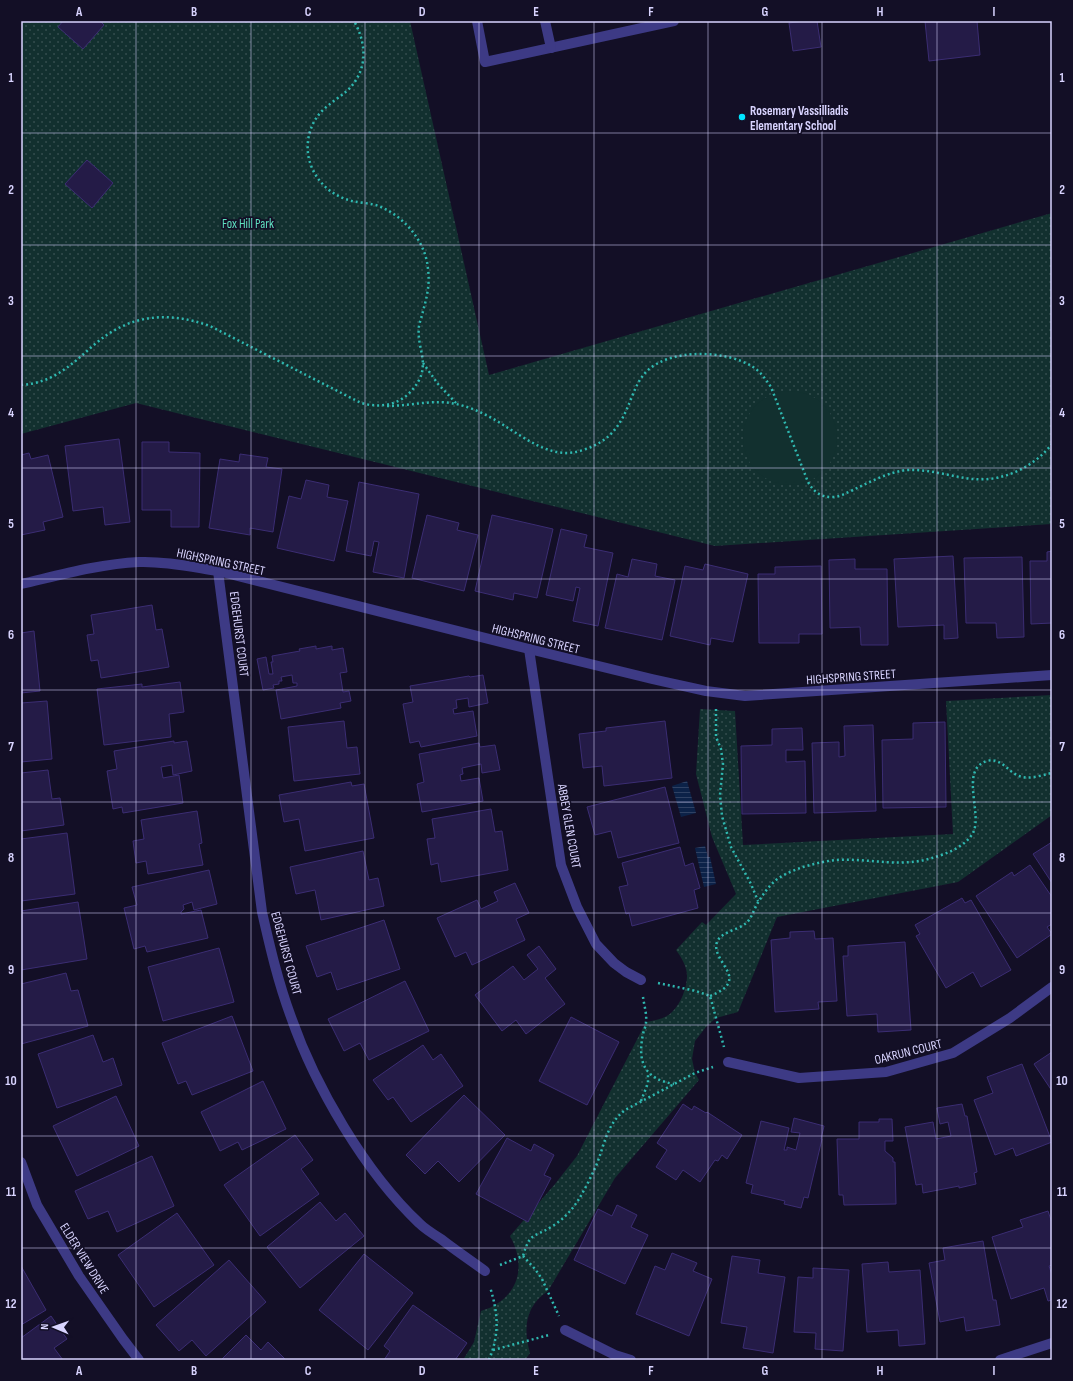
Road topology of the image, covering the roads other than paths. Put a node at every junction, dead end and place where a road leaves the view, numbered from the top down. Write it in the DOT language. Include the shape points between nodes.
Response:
graph roads {
  1 [pos="477,21"];
  2 [pos="545,21"];
  3 [pos="674,21"];
  4 [pos="550,48"];
  5 [pos="218,572"];
  6 [pos="21,584"];
  7 [pos="529,649"];
  8 [pos="1052,675"];
  9 [pos="641,980"];
  10 [pos="1052,988"];
  11 [pos="728,1062"];
  12 [pos="21,1162"];
  13 [pos="485,1271"];
  14 [pos="565,1330"];
  15 [pos="1052,1344"];
  16 [pos="139,1360"];
  17 [pos="630,1360"];
  18 [pos="1000,1360"];
  1 -- 4 [label="street" via="485,62"];
  2 -- 4 [label="street"];
  3 -- 4 [label="street"];
  5 -- 6 [label="street, HIGHSPRING STREET" via="174,564 140,562 88,568"];
  5 -- 7 [label="street, HIGHSPRING STREET"];
  5 -- 13 [label="street, EDGEHURST COURT" via="262,912 274,964 291,1017 333,1108 370,1166 396,1200 420,1224"];
  7 -- 8 [label="street, HIGHSPRING STREET" via="706,691 745,696"];
  7 -- 9 [label="street, ABBEY GLEN COURT" via="561,865 577,907 596,944 614,963"];
  10 -- 11 [label="street, OAKRUN COURT" via="1010,1018 953,1053 886,1072 799,1078"];
  12 -- 16 [label="street, ELDER VIEW DRIVE" via="37,1205 79,1276"];
  14 -- 17 [label="street"];
  15 -- 18 [label="street"];
}
